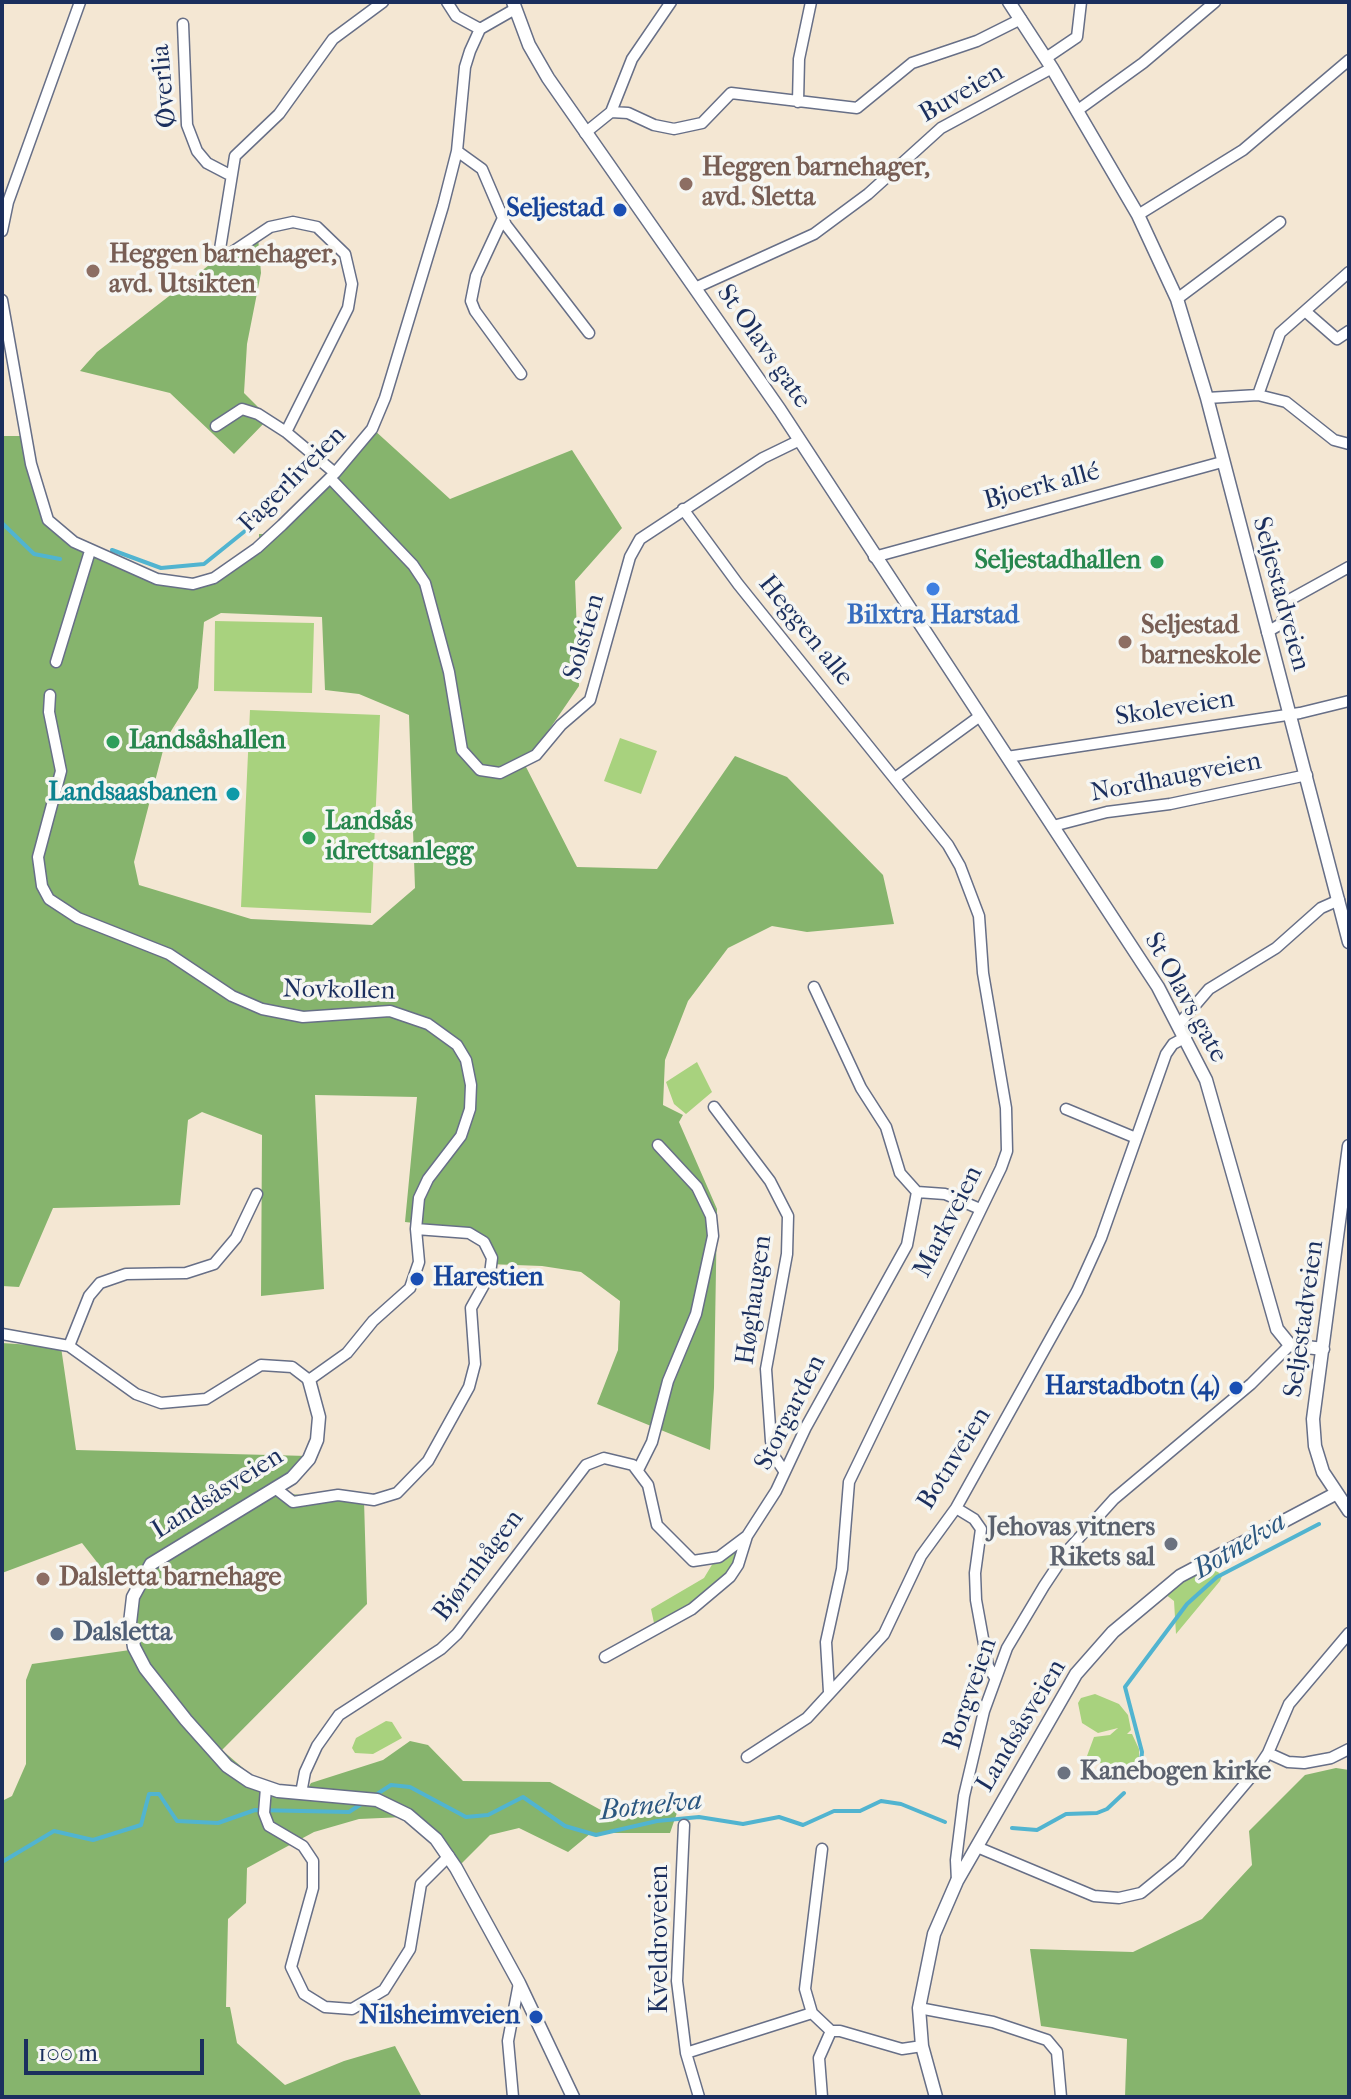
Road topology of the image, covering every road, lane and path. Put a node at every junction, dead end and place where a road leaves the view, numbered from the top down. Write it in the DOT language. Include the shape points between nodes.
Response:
graph roads {
  1 [pos="80,2"];
  2 [pos="383,2"];
  3 [pos="447,2"];
  4 [pos="671,2"];
  5 [pos="811,2"];
  6 [pos="1009,2"];
  7 [pos="1081,2"];
  8 [pos="1215,2"];
  9 [pos="514,5"];
  10 [pos="1021,19"];
  11 [pos="183,24"];
  12 [pos="480,29"];
  13 [pos="1349,60"];
  14 [pos="1049,63"];
  15 [pos="798,102"];
  16 [pos="1078,110"];
  17 [pos="611,112"];
  18 [pos="585,133"];
  19 [pos="457,151"];
  20 [pos="230,175"];
  21 [pos="1138,215"];
  22 [pos="503,218"];
  23 [pos="1280,222"];
  24 [pos="2,231"];
  25 [pos="1349,272"];
  26 [pos="695,288"];
  27 [pos="1177,299"];
  28 [pos="2,300"];
  29 [pos="1305,311"];
  30 [pos="1349,331"];
  31 [pos="589,333"];
  32 [pos="4,336"];
  33 [pos="521,374"];
  34 [pos="1258,395"];
  35 [pos="1207,398"];
  36 [pos="216,426"];
  37 [pos="286,432"];
  38 [pos="800,440"];
  39 [pos="1349,444"];
  40 [pos="1222,462"];
  41 [pos="332,476"];
  42 [pos="683,509"];
  43 [pos="90,551"];
  44 [pos="874,557"];
  45 [pos="1349,567"];
  46 [pos="1267,632"];
  47 [pos="56,662"];
  48 [pos="50,695"];
  49 [pos="1349,701"];
  50 [pos="1290,714"];
  51 [pos="980,716"];
  52 [pos="1007,757"];
  53 [pos="1307,775"];
  54 [pos="895,778"];
  55 [pos="1053,826"];
  56 [pos="1339,900"];
  57 [pos="1349,942"];
  58 [pos="814,987"];
  59 [pos="1179,1024"];
  60 [pos="1186,1037"];
  61 [pos="714,1107"];
  62 [pos="1066,1109"];
  63 [pos="1136,1138"];
  64 [pos="658,1145"];
  65 [pos="1349,1146"];
  66 [pos="917,1192"];
  67 [pos="257,1194"];
  68 [pos="980,1209"];
  69 [pos="1345,1223"];
  70 [pos="416,1229"];
  71 [pos="2,1334"];
  72 [pos="1290,1345"];
  73 [pos="69,1346"];
  74 [pos="1323,1349"];
  75 [pos="309,1380"];
  76 [pos="638,1470"];
  77 [pos="784,1471"];
  78 [pos="275,1488"];
  79 [pos="1335,1494"];
  80 [pos="956,1508"];
  81 [pos="1349,1511"];
  82 [pos="747,1536"];
  83 [pos="1349,1633"];
  84 [pos="605,1657"];
  85 [pos="995,1678"];
  86 [pos="829,1692"];
  87 [pos="1349,1749"];
  88 [pos="1268,1753"];
  89 [pos="747,1757"];
  90 [pos="266,1788"];
  91 [pos="301,1793"];
  92 [pos="684,1825"];
  93 [pos="977,1847"];
  94 [pos="822,1849"];
  95 [pos="449,1856"];
  96 [pos="957,1881"];
  97 [pos="519,1983"];
  98 [pos="919,2008"];
  99 [pos="812,2013"];
  100 [pos="831,2031"];
  101 [pos="922,2046"];
  102 [pos="686,2053"];
  103 [pos="513,2097"];
  104 [pos="573,2097"];
  105 [pos="699,2097"];
  106 [pos="822,2097"];
  107 [pos="936,2097"];
  108 [pos="1061,2097"];
  1 -- 24 [label="street"];
  2 -- 20 [label="street" via="333,39 279,114 242,147"];
  3 -- 12 [label="street" via="456,16"];
  4 -- 17 [label="street" via="632,59"];
  5 -- 15 [label="street" via="799,59"];
  6 -- 10 [label="street, Seljestadveien"];
  7 -- 14 [label="street, Buveien" via="1077,37"];
  8 -- 16 [label="street"];
  9 -- 12 [label="street"];
  9 -- 18 [label="street, St Olavs gate" via="539,62"];
  10 -- 14 [label="street, Seljestadveien"];
  10 -- 15 [label="street" via="912,63 857,108"];
  11 -- 20 [label="street, Øverlia" via="187,125 207,163"];
  12 -- 19 [label="street, Fagerliveien" via="465,67"];
  13 -- 21 [label="street" via="1243,150"];
  14 -- 16 [label="street, Seljestadveien"];
  14 -- 26 [label="street, Buveien" via="941,128 814,234"];
  15 -- 17 [label="street" via="731,93 702,123 674,129"];
  16 -- 21 [label="street, Seljestadveien"];
  17 -- 18 [label="street"];
  18 -- 26 [label="street, St Olavs gate"];
  19 -- 22 [label="street" via="482,169"];
  19 -- 41 [label="street, Fagerliveien" via="380,412 360,446"];
  20 -- 37 [label="street" via="222,254 270,227 293,222 317,227 345,254 352,284 348,308"];
  21 -- 27 [label="street, Seljestadveien"];
  22 -- 31 [label="street"];
  22 -- 33 [label="street" via="476,276 471,301"];
  23 -- 27 [label="street"];
  25 -- 29 [label="street"];
  26 -- 38 [label="street, St Olavs gate"];
  27 -- 35 [label="street, Seljestadveien"];
  28 -- 32 [label="street, Fagerliveien"];
  29 -- 30 [label="street" via="1337,339"];
  29 -- 34 [label="street" via="1280,333"];
  32 -- 43 [label="street, Fagerliveien" via="48,520"];
  34 -- 35 [label="street"];
  34 -- 39 [label="street" via="1286,402 1334,440"];
  35 -- 40 [label="street, Seljestadveien"];
  36 -- 37 [label="street" via="242,409"];
  37 -- 41 [label="street"];
  38 -- 42 [label="street, Solstien"];
  38 -- 44 [label="street, St Olavs gate"];
  40 -- 44 [label="street, Bjoerk allé"];
  40 -- 46 [label="street, Seljestadveien"];
  41 -- 42 [label="street, Solstien" via="425,583 449,672 462,750 480,770 492,773 536,755 586,706 635,548 648,531"];
  41 -- 43 [label="street, Fagerliveien" via="257,548 214,578 170,583"];
  42 -- 54 [label="street, Heggen alle"];
  43 -- 47 [label="street"];
  44 -- 51 [label="street, St Olavs gate"];
  45 -- 46 [label="street" via="1291,599 1281,624"];
  46 -- 50 [label="street, Seljestadveien"];
  48 -- 70 [label="street, Novkollen" via="61,771 38,857 42,886 61,909 169,954 232,996 262,1009 303,1017 402,1012 446,1033 457,1045 470,1072 468,1118 423,1188"];
  49 -- 50 [label="street, Skoleveien"];
  50 -- 52 [label="street, Skoleveien"];
  50 -- 53 [label="street, Seljestadveien"];
  51 -- 52 [label="street, St Olavs gate"];
  51 -- 54 [label="street"];
  52 -- 55 [label="street, St Olavs gate"];
  53 -- 55 [label="street, Nordhaugveien"];
  53 -- 56 [label="street, Seljestadveien"];
  54 -- 68 [label="street, Markveien" via="948,845 979,916 1007,1129 1004,1160"];
  55 -- 59 [label="street, St Olavs gate"];
  56 -- 57 [label="street, Seljestadveien"];
  56 -- 59 [label="street" via="1200,997"];
  58 -- 66 [label="street" via="861,1088 886,1127 900,1173"];
  59 -- 60 [label="street, St Olavs gate"];
  60 -- 63 [label="street, Botnveien" via="1169,1048"];
  60 -- 72 [label="street, St Olavs gate" via="1206,1080 1277,1329"];
  61 -- 77 [label="street, Høghaugen" via="777,1190 788,1216 787,1254 765,1384 774,1456"];
  62 -- 63 [label="street"];
  63 -- 80 [label="street, Botnveien" via="1077,1291"];
  64 -- 76 [label="street" via="697,1187 711,1216 713,1236 696,1314"];
  65 -- 69 [label="street, Seljestadveien"];
  66 -- 68 [label="street" via="945,1194"];
  66 -- 77 [label="street, Storgarden" via="907,1245"];
  67 -- 73 [label="street" via="236,1238 214,1264 186,1273 126,1274 100,1283 89,1296"];
  68 -- 86 [label="street, Markveien" via="849,1482 842,1569 826,1642"];
  69 -- 74 [label="street, Seljestadveien"];
  70 -- 75 [label="street, Novkollen" via="419,1262 410,1288 347,1353"];
  70 -- 78 [label="street" via="469,1233 484,1242 492,1258 490,1274 471,1308 475,1364 469,1387 428,1461 397,1493 374,1500 338,1495 293,1502"];
  71 -- 73 [label="street"];
  72 -- 74 [label="street"];
  72 -- 85 [label="street, Borgveien" via="1094,1520 1044,1586"];
  73 -- 75 [label="street" via="136,1394 161,1403 206,1399 261,1365 292,1367"];
  74 -- 79 [label="street, Seljestadveien" via="1313,1432"];
  75 -- 78 [label="street, Landsåsveien" via="318,1404 317,1440 301,1470"];
  76 -- 82 [label="street" via="648,1485 657,1525 686,1557 709,1561 732,1551"];
  76 -- 91 [label="street, Bjørnhågen" via="604,1458 577,1473 457,1634 339,1715 317,1746"];
  77 -- 82 [label="street, Storgarden"];
  78 -- 90 [label="street, Landsåsveien" via="151,1564 137,1586 130,1612 138,1656 177,1710 227,1766"];
  79 -- 81 [label="street, Seljestadveien"];
  79 -- 93 [label="street, Landsåsveien" via="1180,1576 1113,1632 1066,1690"];
  80 -- 85 [label="street" via="981,1529 976,1600"];
  80 -- 86 [label="street, Botnveien" via="921,1556 884,1634"];
  82 -- 84 [label="street, Storgarden" via="738,1565 719,1589"];
  83 -- 88 [label="street" via="1289,1704"];
  85 -- 96 [label="street, Borgveien" via="970,1767"];
  86 -- 89 [label="street, Botnveien" via="807,1718"];
  87 -- 88 [label="street" via="1304,1763"];
  88 -- 93 [label="street" via="1179,1862 1130,1897 1094,1896"];
  90 -- 91 [label="street, Landsåsveien"];
  90 -- 95 [label="street" via="269,1826 303,1846 313,1861 313,1888 291,1967 304,1994 325,2007 364,2005 391,1981 414,1938 421,1884"];
  91 -- 95 [label="street, Landsåsveien" via="359,1796 390,1806 423,1826"];
  92 -- 102 [label="street, Kveldroveien" via="677,1981"];
  93 -- 96 [label="street, Landsåsveien"];
  94 -- 99 [label="street" via="804,1980"];
  95 -- 97 [label="street, Landsåsveien"];
  96 -- 98 [label="street, Landsåsveien" via="927,1957"];
  97 -- 103 [label="street" via="508,2041"];
  97 -- 104 [label="street, Landsåsveien"];
  98 -- 101 [label="street, Landsåsveien"];
  98 -- 108 [label="street" via="1040,2035 1057,2052"];
  99 -- 100 [label="street"];
  99 -- 102 [label="street"];
  100 -- 101 [label="street" via="902,2049"];
  100 -- 106 [label="street" via="819,2058"];
  101 -- 107 [label="street, Landsåsveien"];
  102 -- 105 [label="street, Kveldroveien"];
}
